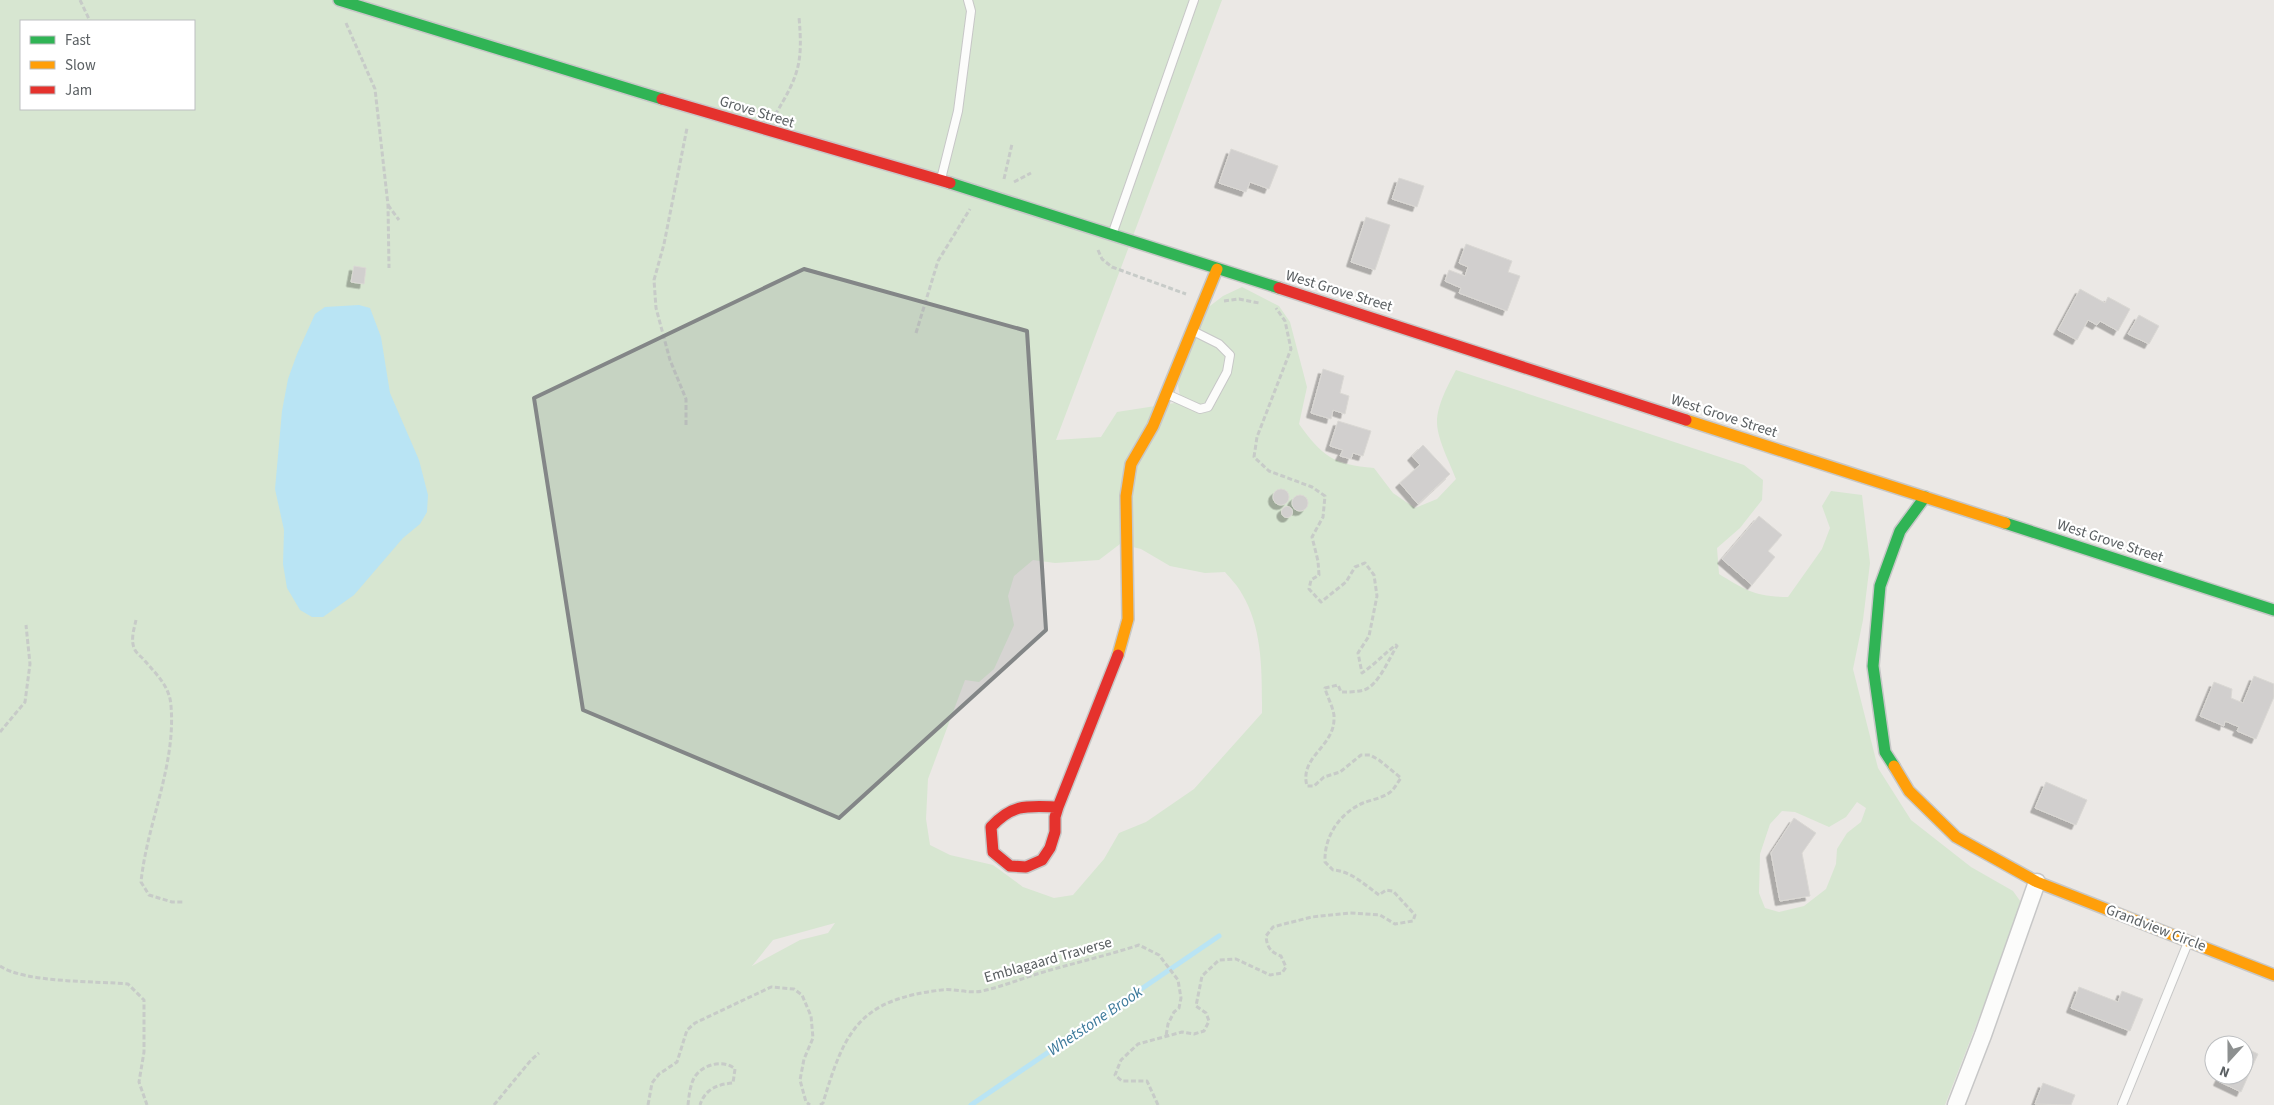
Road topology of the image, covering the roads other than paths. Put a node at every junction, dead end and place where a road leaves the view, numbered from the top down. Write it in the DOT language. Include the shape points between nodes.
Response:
graph roads {
  1 [pos="339,0"];
  2 [pos="968,0"];
  3 [pos="1194,0"];
  4 [pos="940,181"];
  5 [pos="1112,233"];
  6 [pos="1165,252"];
  7 [pos="1217,268"];
  8 [pos="1191,330"];
  9 [pos="1166,394"];
  10 [pos="1925,497"];
  11 [pos="2274,610"];
  12 [pos="1058,807"];
  13 [pos="2037,882"];
  14 [pos="2189,940"];
  15 [pos="2274,975"];
  16 [pos="1956,1105"];
  17 [pos="2122,1105"];
  1 -- 4 [label="main road, Grove Street" via="765,131"];
  2 -- 4 [label="lane" via="971,11 958,111"];
  3 -- 5 [label="lane"];
  4 -- 5 [label="main road, Grove Street"];
  5 -- 6 [label="main road, Grove Street"];
  6 -- 7 [label="main road, West Grove Street"];
  7 -- 8 [label="main road"];
  7 -- 10 [label="main road, West Grove Street"];
  8 -- 9 [label="main road"];
  8 -- 9 [label="lane" via="1219,344 1230,355 1227,372 1208,407 1200,408"];
  9 -- 12 [label="main road" via="1153,426 1131,464 1126,496 1128,619 1122,644"];
  10 -- 11 [label="main road, West Grove Street"];
  10 -- 13 [label="main road, Grandview Circle" via="1900,532 1880,586 1873,666 1885,752 1909,791 1956,837"];
  12 -- 12 [label="main road" via="1055,832 1042,860 1026,867 1010,866 993,852 991,827 1009,808"];
  13 -- 14 [label="main road, Grandview Circle"];
  13 -- 16 [label="street"];
  14 -- 15 [label="main road, Grandview Circle"];
  14 -- 17 [label="lane"];
}
